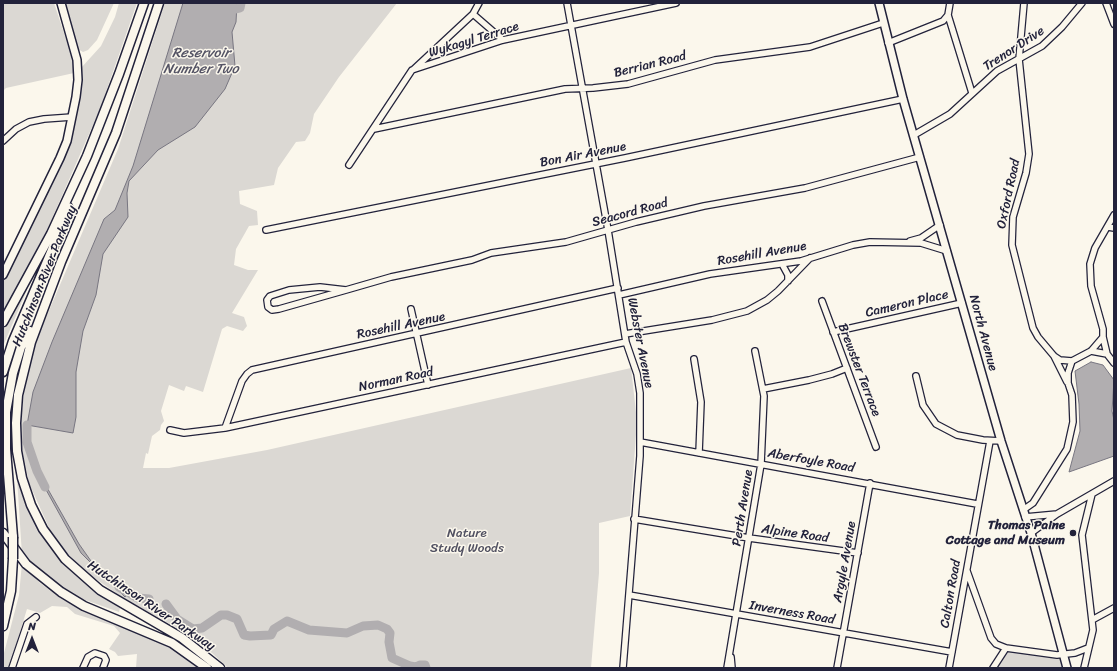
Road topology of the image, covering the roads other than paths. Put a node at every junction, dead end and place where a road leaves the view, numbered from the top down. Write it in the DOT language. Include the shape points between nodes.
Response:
graph roads {
  1 [pos="61,3"];
  2 [pos="144,3"];
  3 [pos="159,3"];
  4 [pos="479,3"];
  5 [pos="567,3"];
  6 [pos="676,3"];
  7 [pos="879,3"];
  8 [pos="950,3"];
  9 [pos="1024,3"];
  10 [pos="1082,3"];
  11 [pos="1106,3"];
  12 [pos="473,14"];
  13 [pos="948,15"];
  14 [pos="883,23"];
  15 [pos="1114,24"];
  16 [pos="571,26"];
  17 [pos="503,40"];
  18 [pos="888,43"];
  19 [pos="1019,59"];
  20 [pos="412,70"];
  21 [pos="582,88"];
  22 [pos="972,93"];
  23 [pos="903,99"];
  24 [pos="72,116"];
  25 [pos="374,129"];
  26 [pos="914,135"];
  27 [pos="3,141"];
  28 [pos="920,157"];
  29 [pos="596,164"];
  30 [pos="349,165"];
  31 [pos="74,184"];
  32 [pos="1114,215"];
  33 [pos="940,225"];
  34 [pos="1108,227"];
  35 [pos="1114,228"];
  36 [pos="266,230"];
  37 [pos="608,230"];
  38 [pos="910,241"];
  39 [pos="947,251"];
  40 [pos="810,258"];
  41 [pos="782,264"];
  42 [pos="3,275"];
  43 [pos="788,281"];
  44 [pos="618,288"];
  45 [pos="346,290"];
  46 [pos="619,295"];
  47 [pos="822,301"];
  48 [pos="962,303"];
  49 [pos="45,304"];
  50 [pos="411,310"];
  51 [pos="3,322"];
  52 [pos="834,332"];
  53 [pos="416,333"];
  54 [pos="625,334"];
  55 [pos="1103,337"];
  56 [pos="626,342"];
  57 [pos="755,351"];
  58 [pos="1091,351"];
  59 [pos="1107,354"];
  60 [pos="1054,356"];
  61 [pos="694,360"];
  62 [pos="1072,361"];
  63 [pos="1114,363"];
  64 [pos="847,368"];
  65 [pos="3,372"];
  66 [pos="916,376"];
  67 [pos="1068,383"];
  68 [pos="428,385"];
  69 [pos="763,389"];
  70 [pos="224,428"];
  71 [pos="170,430"];
  72 [pos="990,441"];
  73 [pos="1001,441"];
  74 [pos="640,442"];
  75 [pos="876,447"];
  76 [pos="699,453"];
  77 [pos="761,464"];
  78 [pos="1114,481"];
  79 [pos="870,483"];
  80 [pos="1092,494"];
  81 [pos="977,504"];
  82 [pos="1024,514"];
  83 [pos="1057,514"];
  84 [pos="634,519"];
  85 [pos="3,533"];
  86 [pos="1031,533"];
  87 [pos="749,538"];
  88 [pos="858,554"];
  89 [pos="967,571"];
  90 [pos="629,595"];
  91 [pos="1114,608"];
  92 [pos="736,614"];
  93 [pos="36,617"];
  94 [pos="1092,620"];
  95 [pos="3,626"];
  96 [pos="843,633"];
  97 [pos="732,641"];
  98 [pos="1006,648"];
  99 [pos="1088,648"];
  100 [pos="952,652"];
  101 [pos="1064,655"];
  102 [pos="12,668"];
  103 [pos="83,668"];
  104 [pos="104,668"];
  105 [pos="208,668"];
  106 [pos="220,668"];
  107 [pos="623,668"];
  108 [pos="727,668"];
  109 [pos="732,668"];
  110 [pos="837,668"];
  111 [pos="949,668"];
  112 [pos="992,668"];
  113 [pos="1068,668"];
  114 [pos="1084,668"];
  1 -- 24 [label="main road" via="78,70 78,86"];
  2 -- 31 [label="highway, Hutchinson River Parkway" via="112,93"];
  3 -- 49 [label="highway, Hutchinson River Parkway" via="116,132"];
  4 -- 12 [label="street"];
  5 -- 16 [label="street, Webster Avenue"];
  6 -- 16 [label="street, Wykagyl Terrace"];
  7 -- 14 [label="main road, North Avenue"];
  8 -- 13 [label="street"];
  9 -- 19 [label="street, Oxford Road"];
  10 -- 19 [label="street, Trenor Drive" via="1052,38"];
  11 -- 15 [label="street"];
  12 -- 17 [label="street"];
  12 -- 20 [label="street"];
  13 -- 18 [label="street" via="943,21"];
  13 -- 22 [label="street"];
  14 -- 18 [label="main road, North Avenue"];
  14 -- 21 [label="street, Berrian Road" via="810,47 715,60 628,84"];
  16 -- 17 [label="street, Wykagyl Terrace"];
  16 -- 21 [label="street, Webster Avenue"];
  17 -- 20 [label="street, Wykagyl Terrace"];
  18 -- 23 [label="main road, North Avenue"];
  19 -- 22 [label="street, Trenor Drive" via="997,72"];
  19 -- 60 [label="street, Oxford Road" via="1028,154 1025,178 1013,217 1012,244 1033,328 1043,346"];
  20 -- 25 [label="street"];
  21 -- 25 [label="street, Berrian Road" via="565,88"];
  21 -- 29 [label="street, Webster Avenue"];
  22 -- 26 [label="street, Trenor Drive" via="950,114"];
  23 -- 26 [label="main road, North Avenue"];
  23 -- 29 [label="street, Bon Air Avenue"];
  24 -- 27 [label="street" via="29,122 16,129"];
  24 -- 42 [label="main road" via="60,158"];
  25 -- 30 [label="street"];
  26 -- 28 [label="main road, North Avenue"];
  28 -- 33 [label="main road, North Avenue"];
  28 -- 37 [label="street, Seacord Road" via="805,188 704,206"];
  29 -- 36 [label="street, Bon Air Avenue"];
  29 -- 37 [label="street, Webster Avenue"];
  31 -- 51 [label="highway, Hutchinson River Parkway" via="45,246"];
  31 -- 65 [label="highway" via="63,224 13,341"];
  32 -- 34 [label="street"];
  33 -- 38 [label="street, Rosehill Avenue" via="921,238"];
  33 -- 39 [label="main road, North Avenue"];
  34 -- 35 [label="street"];
  34 -- 55 [label="street" via="1095,248 1090,264 1091,286"];
  37 -- 44 [label="street, Webster Avenue"];
  37 -- 45 [label="street, Seacord Road" via="566,242 491,253 472,260 390,276"];
  38 -- 39 [label="street, Rosehill Avenue"];
  38 -- 40 [label="street, Rosehill Avenue" via="870,242"];
  39 -- 48 [label="main road, North Avenue"];
  40 -- 41 [label="street, Rosehill Avenue"];
  40 -- 43 [label="street"];
  41 -- 43 [label="street"];
  41 -- 46 [label="street, Rosehill Avenue" via="710,274"];
  43 -- 54 [label="street" via="767,300 747,311 712,320"];
  44 -- 46 [label="street, Webster Avenue"];
  44 -- 53 [label="street, Rosehill Avenue"];
  45 -- 45 [label="street, Seacord Road" via="320,287 289,290 270,296 267,300 268,307 272,310 279,309"];
  46 -- 54 [label="street, Webster Avenue"];
  47 -- 52 [label="street, Brewster Terrace"];
  48 -- 52 [label="street, Cameron Place"];
  48 -- 73 [label="main road, North Avenue"];
  49 -- 95 [label="highway, bridge" via="22,347 7,403 6,444 13,559 11,591"];
  49 -- 106 [label="highway, Hutchinson River Parkway" via="23,367 17,414 19,465 35,513 65,560 85,579 117,601 182,638"];
  50 -- 53 [label="street"];
  52 -- 64 [label="street, Brewster Terrace"];
  53 -- 68 [label="street"];
  53 -- 70 [label="street, Rosehill Avenue" via="252,370 242,381"];
  54 -- 56 [label="street, Webster Avenue"];
  55 -- 58 [label="street"];
  55 -- 59 [label="street"];
  56 -- 68 [label="street, Norman Road"];
  56 -- 74 [label="street, Webster Avenue" via="637,374 640,393"];
  57 -- 69 [label="street, Perth Avenue"];
  58 -- 59 [label="street"];
  58 -- 62 [label="street"];
  59 -- 63 [label="street"];
  60 -- 62 [label="street" via="1060,360"];
  60 -- 67 [label="street, Oxford Road"];
  61 -- 76 [label="street" via="701,402"];
  62 -- 67 [label="street"];
  64 -- 69 [label="street" via="809,380"];
  64 -- 75 [label="street, Brewster Terrace"];
  66 -- 72 [label="street" via="923,406 936,424 957,435"];
  67 -- 82 [label="street" via="1072,395 1073,422 1067,449"];
  68 -- 70 [label="street, Norman Road"];
  69 -- 77 [label="street, Perth Avenue"];
  70 -- 71 [label="street, Norman Road" via="184,434"];
  72 -- 73 [label="street"];
  72 -- 81 [label="street, Calton Road"];
  73 -- 82 [label="main road, North Avenue"];
  74 -- 76 [label="street, Aberfoyle Road"];
  74 -- 84 [label="street, Webster Avenue"];
  76 -- 77 [label="street, Aberfoyle Road"];
  77 -- 79 [label="street, Aberfoyle Road"];
  77 -- 87 [label="street, Perth Avenue"];
  78 -- 80 [label="street"];
  79 -- 81 [label="street, Aberfoyle Road"];
  79 -- 88 [label="street, Argyle Avenue"];
  80 -- 83 [label="street"];
  80 -- 94 [label="street" via="1082,535"];
  81 -- 89 [label="street, Calton Road"];
  82 -- 83 [label="street"];
  82 -- 86 [label="main road, North Avenue"];
  83 -- 86 [label="street"];
  84 -- 87 [label="street, Alpine Road"];
  84 -- 90 [label="street, Webster Avenue"];
  85 -- 105 [label="highway, Hutchinson River Parkway" via="26,564 56,590 84,606 172,643"];
  86 -- 101 [label="main road, North Avenue"];
  87 -- 88 [label="street, Alpine Road"];
  87 -- 92 [label="street, Perth Avenue"];
  88 -- 96 [label="street, Argyle Avenue"];
  89 -- 98 [label="street" via="991,638 996,644"];
  89 -- 100 [label="street, Calton Road"];
  90 -- 92 [label="street, Inverness Road"];
  90 -- 107 [label="street, Webster Avenue"];
  91 -- 94 [label="street"];
  92 -- 96 [label="street, Inverness Road"];
  92 -- 97 [label="street, Perth Avenue"];
  93 -- 102 [label="street" via="28,624"];
  94 -- 99 [label="street" via="1092,635"];
  96 -- 100 [label="street, Inverness Road"];
  96 -- 110 [label="street, Argyle Avenue"];
  97 -- 108 [label="street, Perth Avenue"];
  97 -- 109 [label="street"];
  98 -- 101 [label="street"];
  98 -- 112 [label="street"];
  99 -- 101 [label="street"];
  99 -- 114 [label="street"];
  100 -- 111 [label="street, Calton Road"];
  101 -- 113 [label="main road, North Avenue"];
  103 -- 104 [label="street" via="88,657 95,652 104,656"];
}
